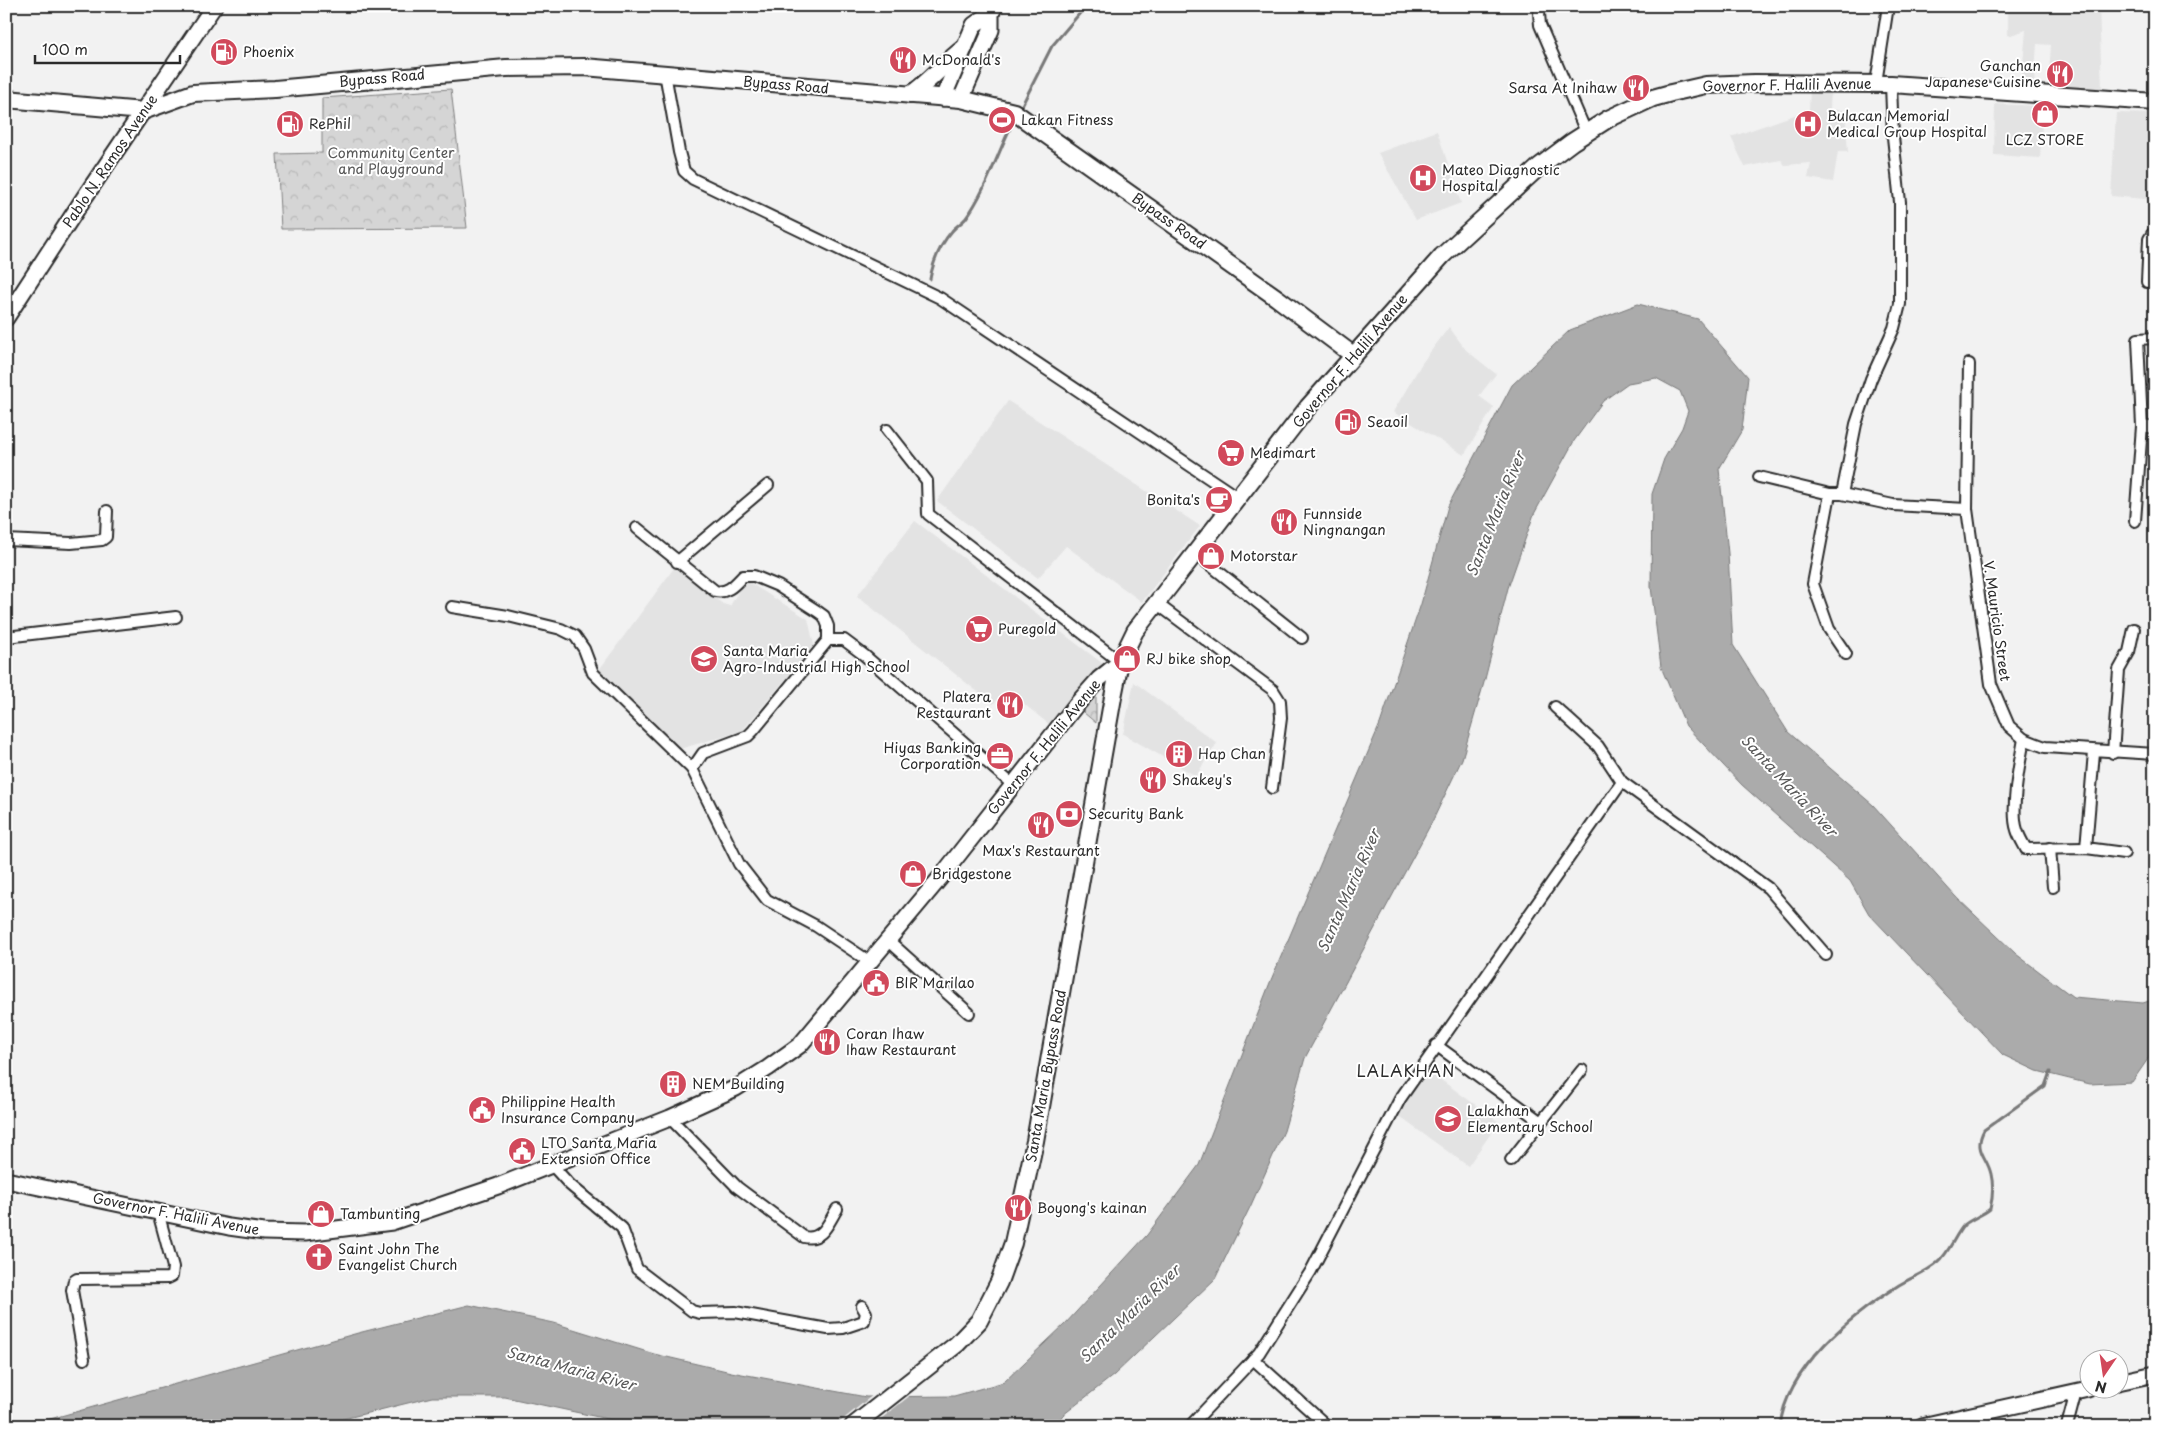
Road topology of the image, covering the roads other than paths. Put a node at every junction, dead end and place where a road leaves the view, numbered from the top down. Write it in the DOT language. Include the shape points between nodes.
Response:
graph roads {
  1 [pos="214,6"];
  2 [pos="1542,6"];
  3 [pos="1888,6"];
  4 [pos="993,10"];
  5 [pos="964,48"];
  6 [pos="665,73"];
  7 [pos="1884,84"];
  8 [pos="910,95"];
  9 [pos="943,98"];
  10 [pos="6,99"];
  11 [pos="961,99"];
  12 [pos="2155,102"];
  13 [pos="143,111"];
  14 [pos="1586,132"];
  15 [pos="2155,234"];
  16 [pos="2147,282"];
  17 [pos="6,318"];
  18 [pos="2155,338"];
  19 [pos="1353,355"];
  20 [pos="1969,364"];
  21 [pos="2142,426"];
  22 [pos="2155,428"];
  23 [pos="887,430"];
  24 [pos="1759,477"];
  25 [pos="768,485"];
  26 [pos="1830,494"];
  27 [pos="1842,494"];
  28 [pos="1237,498"];
  29 [pos="1966,510"];
  30 [pos="107,511"];
  31 [pos="2135,521"];
  32 [pos="637,528"];
  33 [pos="6,540"];
  34 [pos="1195,553"];
  35 [pos="677,562"];
  36 [pos="1156,603"];
  37 [pos="452,608"];
  38 [pos="176,616"];
  39 [pos="2134,629"];
  40 [pos="6,637"];
  41 [pos="1302,638"];
  42 [pos="828,640"];
  43 [pos="1846,654"];
  44 [pos="1120,662"];
  45 [pos="1556,707"];
  46 [pos="2024,739"];
  47 [pos="2094,752"];
  48 [pos="2113,753"];
  49 [pos="2155,754"];
  50 [pos="692,769"];
  51 [pos="1622,782"];
  52 [pos="1013,785"];
  53 [pos="1272,788"];
  54 [pos="2050,848"];
  55 [pos="2086,848"];
  56 [pos="2124,854"];
  57 [pos="2053,887"];
  58 [pos="889,941"];
  59 [pos="1826,955"];
  60 [pos="870,962"];
  61 [pos="969,1013"];
  62 [pos="1436,1045"];
  63 [pos="1582,1070"];
  64 [pos="670,1118"];
  65 [pos="1541,1122"];
  66 [pos="1511,1160"];
  67 [pos="551,1164"];
  68 [pos="6,1180"];
  69 [pos="837,1210"];
  70 [pos="158,1212"];
  71 [pos="862,1306"];
  72 [pos="84,1359"];
  73 [pos="1253,1359"];
  74 [pos="2155,1374"];
  75 [pos="2128,1380"];
  76 [pos="2078,1391"];
  77 [pos="2078,1400"];
  78 [pos="853,1426"];
  79 [pos="1190,1426"];
  80 [pos="1327,1426"];
  81 [pos="1922,1426"];
  82 [pos="2067,1426"];
  1 -- 13 [label="main road, Pablo N. Ramos Avenue"];
  2 -- 14 [label="street" via="1540,24"];
  3 -- 7 [label="street"];
  4 -- 5 [label="main road" via="974,25"];
  4 -- 11 [label="main road" via="991,30"];
  5 -- 8 [label="main road"];
  5 -- 9 [label="main road"];
  6 -- 8 [label="main road, Bypass Road"];
  6 -- 13 [label="main road, Bypass Road" via="584,67 506,68 275,89 193,93"];
  6 -- 28 [label="street" via="684,171 693,178 940,298"];
  7 -- 12 [label="main road, Governor F. Halili Avenue"];
  7 -- 14 [label="main road, Governor F. Halili Avenue" via="1706,85 1654,98"];
  7 -- 27 [label="street" via="1900,202 1900,304 1894,328 1871,379 1856,424"];
  8 -- 9 [label="main road, Bypass Road"];
  9 -- 11 [label="main road, Bypass Road"];
  10 -- 13 [label="main road"];
  11 -- 19 [label="main road, Bypass Road" via="1020,116"];
  13 -- 17 [label="main road, Pablo N. Ramos Avenue"];
  14 -- 19 [label="main road, Governor F. Halili Avenue" via="1540,166 1442,256"];
  15 -- 16 [label="street" via="2149,240"];
  18 -- 21 [label="street" via="2138,339"];
  19 -- 28 [label="main road, Governor F. Halili Avenue"];
  20 -- 29 [label="street, V. Mauricio Street"];
  21 -- 22 [label="street"];
  21 -- 31 [label="street"];
  23 -- 44 [label="street" via="926,482 928,514"];
  24 -- 26 [label="street"];
  25 -- 35 [label="street"];
  26 -- 27 [label="street"];
  26 -- 43 [label="street" via="1813,584 1829,628"];
  27 -- 29 [label="street" via="1893,505"];
  28 -- 34 [label="main road, Governor F. Halili Avenue"];
  29 -- 46 [label="street, V. Mauricio Street" via="1991,684 2009,726"];
  30 -- 33 [label="street" via="106,537 102,540 71,543"];
  32 -- 35 [label="street"];
  34 -- 36 [label="main road, Governor F. Halili Avenue"];
  34 -- 41 [label="street"];
  35 -- 42 [label="street" via="715,591 727,591 743,576 754,576 778,586 824,616"];
  36 -- 44 [label="main road, Governor F. Halili Avenue" via="1135,631"];
  36 -- 53 [label="street" via="1273,690 1280,701 1281,718"];
  37 -- 50 [label="street" via="508,616 561,629 575,636 584,649 593,674"];
  38 -- 40 [label="street"];
  39 -- 48 [label="street" via="2129,652 2119,670"];
  42 -- 50 [label="street" via="748,736 703,753"];
  42 -- 52 [label="street" via="844,640 864,655"];
  44 -- 52 [label="main road, Governor F. Halili Avenue" via="1099,678"];
  44 -- 78 [label="main road, Santa Maria Bypass Road" via="1035,1141 1013,1243 999,1282 979,1321 957,1344"];
  45 -- 51 [label="street" via="1598,746"];
  46 -- 47 [label="street, V. Mauricio Street" via="2045,747"];
  46 -- 54 [label="street" via="2016,785 2016,829 2026,849"];
  47 -- 48 [label="street, V. Mauricio Street"];
  47 -- 55 [label="street"];
  48 -- 49 [label="street, V. Mauricio Street"];
  50 -- 60 [label="street" via="739,864 768,900 816,926"];
  51 -- 59 [label="street" via="1768,888"];
  51 -- 62 [label="street"];
  52 -- 58 [label="main road, Governor F. Halili Avenue"];
  54 -- 55 [label="street"];
  54 -- 57 [label="street"];
  55 -- 56 [label="street"];
  58 -- 60 [label="main road, Governor F. Halili Avenue"];
  58 -- 61 [label="street"];
  60 -- 64 [label="main road, Governor F. Halili Avenue" via="800,1045 736,1088"];
  62 -- 65 [label="street"];
  62 -- 73 [label="street" via="1400,1099 1311,1271"];
  63 -- 65 [label="street"];
  64 -- 67 [label="main road, Governor F. Halili Avenue"];
  64 -- 69 [label="street" via="738,1187 804,1237 820,1235"];
  65 -- 66 [label="street"];
  67 -- 70 [label="main road, Governor F. Halili Avenue" via="498,1186 392,1222 342,1230 264,1232"];
  67 -- 71 [label="street" via="570,1185 622,1228 637,1269 692,1311 735,1312 828,1329 864,1321 866,1313"];
  68 -- 70 [label="main road, Governor F. Halili Avenue"];
  70 -- 72 [label="street" via="173,1267 172,1276 74,1281 72,1290"];
  73 -- 79 [label="street"];
  73 -- 80 [label="street"];
  74 -- 75 [label="main road"];
  76 -- 81 [label="main road"];
  77 -- 82 [label="street"];
}
